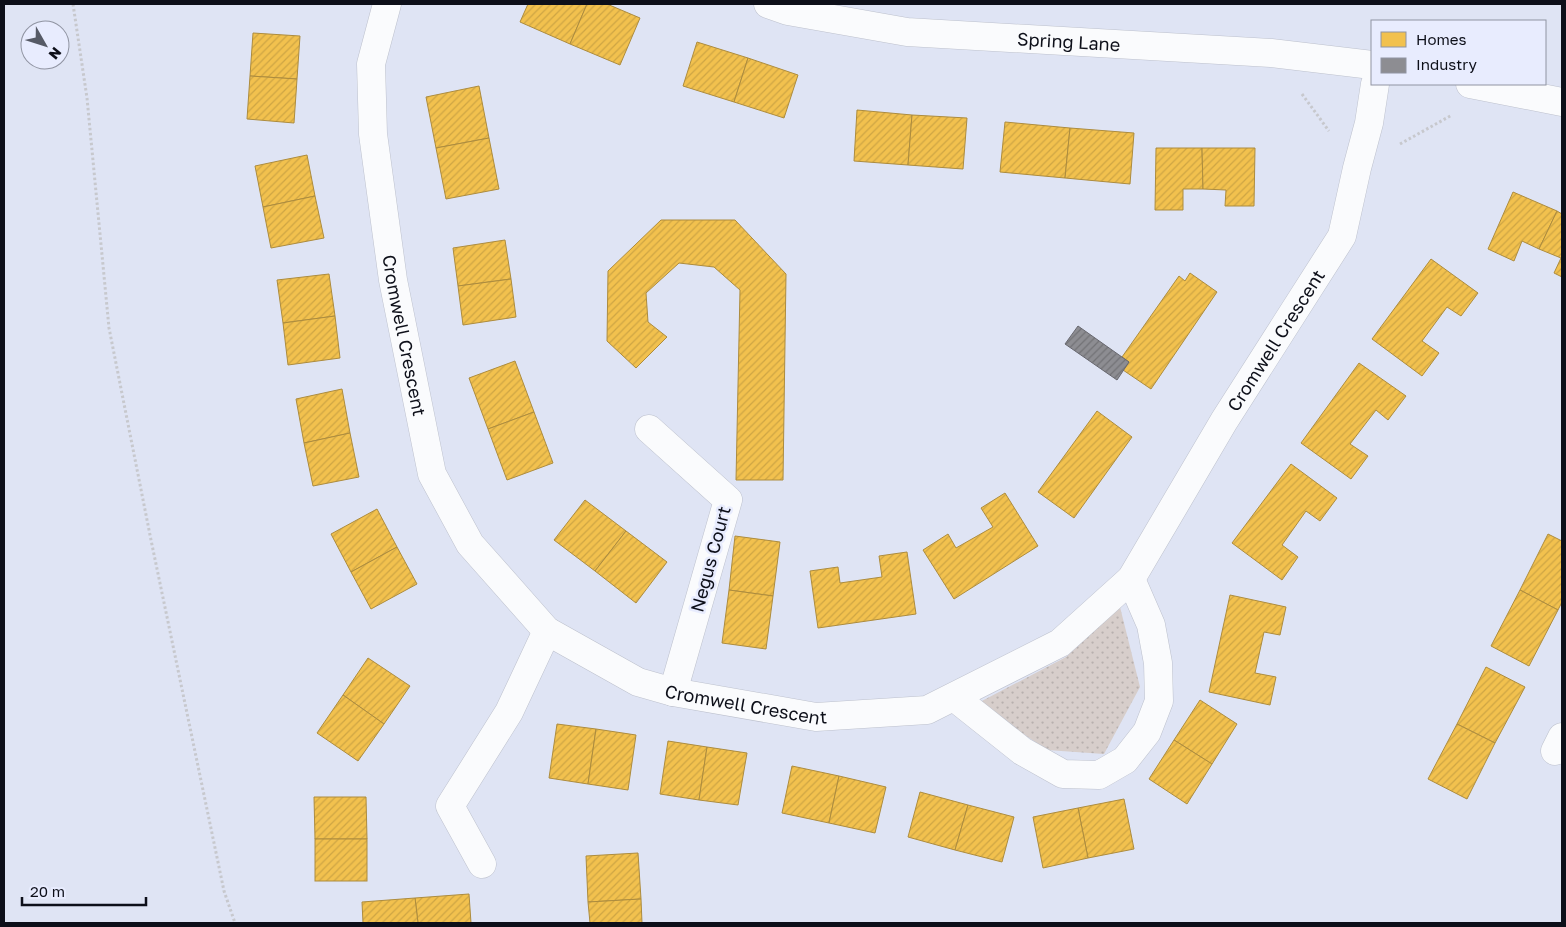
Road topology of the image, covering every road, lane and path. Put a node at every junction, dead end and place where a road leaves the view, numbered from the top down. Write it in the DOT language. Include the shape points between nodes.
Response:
graph roads {
  1 [pos="73,4"];
  2 [pos="387,4"];
  3 [pos="768,4"];
  4 [pos="1272,53"];
  5 [pos="1371,65"];
  6 [pos="1375,85"];
  7 [pos="1476,85"];
  8 [pos="1499,89"];
  9 [pos="1562,102"];
  10 [pos="1357,168"];
  11 [pos="648,429"];
  12 [pos="1131,579"];
  13 [pos="547,631"];
  14 [pos="673,692"];
  15 [pos="954,696"];
  16 [pos="482,864"];
  17 [pos="235,923"];
  1 -- 17 [label="path" via="87,98 109,328 224,890"];
  2 -- 13 [label="street, Cromwell Crescent" via="371,64 373,134 392,280 432,474 470,544"];
  3 -- 4 [label="street, Spring Lane" via="788,11 907,32"];
  4 -- 5 [label="street, Spring Lane"];
  4 -- 10 [label="path"];
  6 -- 10 [label="street, Cromwell Crescent"];
  7 -- 8 [label="street"];
  8 -- 9 [label="street"];
  8 -- 10 [label="path"];
  10 -- 12 [label="street, Cromwell Crescent" via="1342,236 1224,421"];
  11 -- 14 [label="street, Negus Court" via="728,500"];
  12 -- 15 [label="street, Cromwell Crescent" via="1060,643"];
  12 -- 15 [label="street" via="1151,625 1158,663 1159,700 1147,732 1125,760 1098,776 1063,774 1022,750"];
  13 -- 14 [label="street, Cromwell Crescent" via="638,682"];
  13 -- 16 [label="street" via="509,712 450,806"];
  14 -- 15 [label="street, Cromwell Crescent" via="816,717 927,710"];
}
